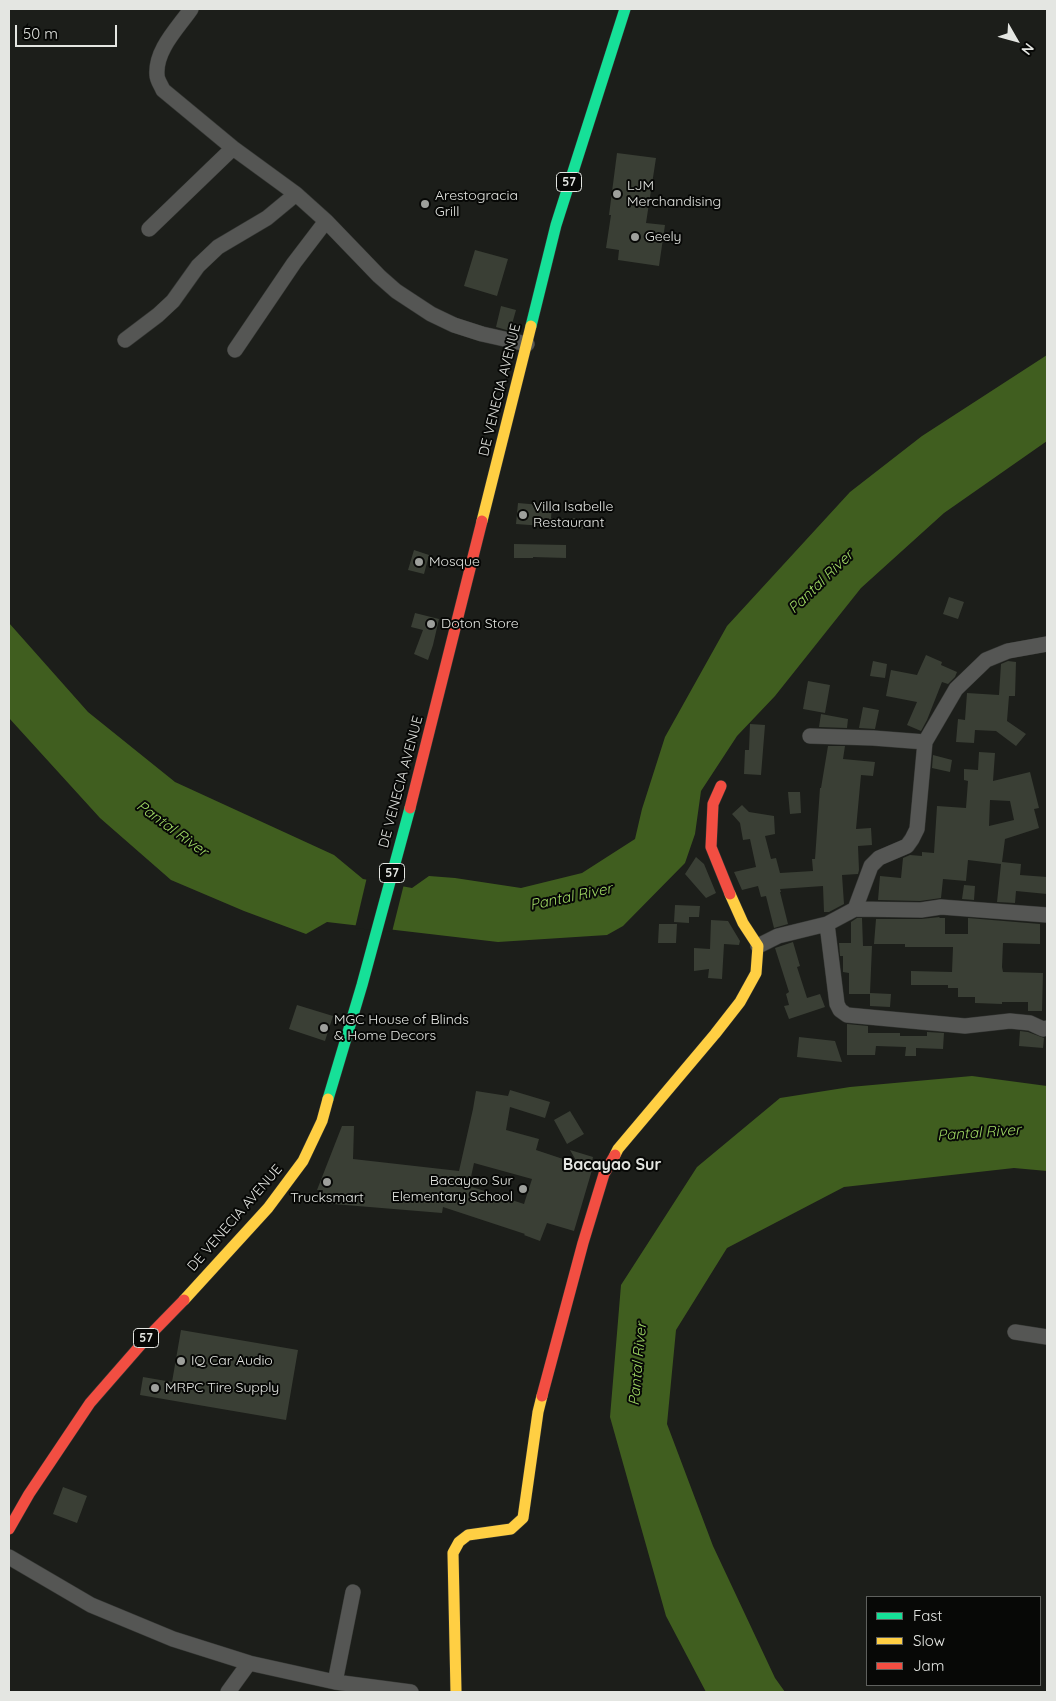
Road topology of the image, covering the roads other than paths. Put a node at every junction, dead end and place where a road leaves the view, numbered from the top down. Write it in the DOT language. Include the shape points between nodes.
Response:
graph roads {
  1 [pos="191,9"];
  2 [pos="620,10"];
  3 [pos="234,148"];
  4 [pos="296,194"];
  5 [pos="326,221"];
  6 [pos="149,229"];
  7 [pos="124,340"];
  8 [pos="527,344"];
  9 [pos="235,350"];
  10 [pos="1047,644"];
  11 [pos="810,736"];
  12 [pos="925,742"];
  13 [pos="721,786"];
  14 [pos="855,909"];
  15 [pos="1047,915"];
  16 [pos="827,924"];
  17 [pos="758,946"];
  18 [pos="1047,1028"];
  19 [pos="1015,1332"];
  20 [pos="1047,1337"];
  21 [pos="9,1529"];
  22 [pos="9,1557"];
  23 [pos="353,1592"];
  24 [pos="249,1663"];
  25 [pos="335,1682"];
  26 [pos="228,1692"];
  27 [pos="411,1692"];
  28 [pos="456,1692"];
  1 -- 3 [label="street" via="163,48 157,64 157,77 163,90"];
  2 -- 8 [label="main road, DE VENECIA AVENUE / 57" via="558,216"];
  3 -- 4 [label="street"];
  3 -- 6 [label="street"];
  4 -- 5 [label="street"];
  4 -- 7 [label="street" via="267,218 218,247 158,315"];
  5 -- 8 [label="street" via="390,286 431,314 482,334"];
  5 -- 9 [label="street"];
  8 -- 21 [label="main road, DE VENECIA AVENUE / 57" via="423,760 322,1122 303,1161 261,1216 144,1340 90,1403"];
  10 -- 12 [label="street" via="1008,651 986,660 956,689"];
  11 -- 12 [label="street"];
  12 -- 14 [label="street" via="917,829 907,846 879,858 871,866"];
  13 -- 17 [label="main road" via="713,804 712,847 743,923"];
  14 -- 15 [label="street" via="921,910 941,907"];
  14 -- 16 [label="street"];
  16 -- 17 [label="street" via="778,936"];
  16 -- 18 [label="street" via="837,1004 847,1015 965,1026 1010,1021"];
  17 -- 28 [label="main road" via="756,973 740,1002 618,1149 604,1174 538,1412 523,1518 511,1529 462,1537 453,1553"];
  19 -- 20 [label="street"];
  22 -- 24 [label="street" via="91,1605 173,1639"];
  23 -- 25 [label="street"];
  24 -- 25 [label="street"];
  24 -- 26 [label="street"];
  25 -- 27 [label="street"];
}
